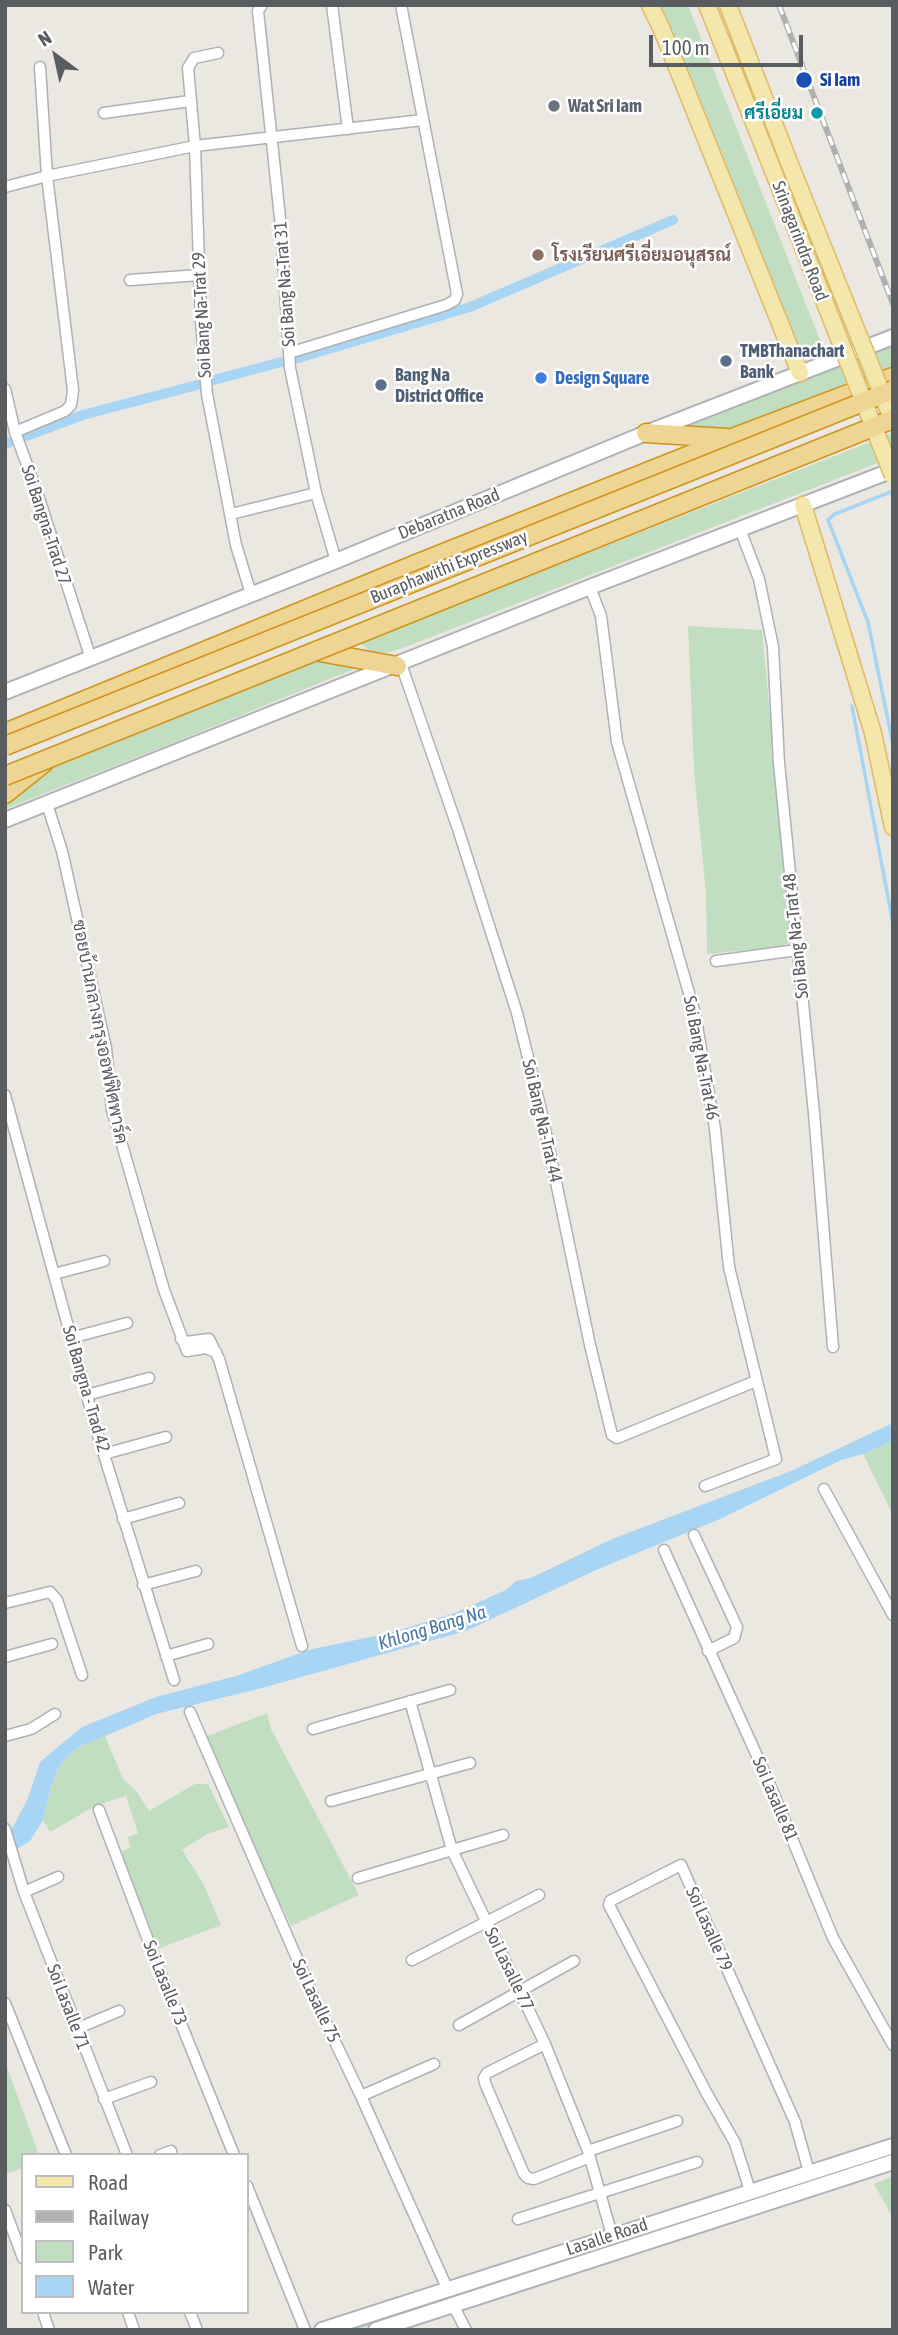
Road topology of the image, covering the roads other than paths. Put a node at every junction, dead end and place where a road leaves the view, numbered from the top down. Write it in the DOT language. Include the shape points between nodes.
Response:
graph roads {
  1 [pos="262,5"];
  2 [pos="332,5"];
  3 [pos="401,5"];
  4 [pos="650,5"];
  5 [pos="707,5"];
  6 [pos="728,5"];
  7 [pos="218,53"];
  8 [pos="40,67"];
  9 [pos="190,101"];
  10 [pos="104,113"];
  11 [pos="423,120"];
  12 [pos="348,129"];
  13 [pos="272,136"];
  14 [pos="195,146"];
  15 [pos="47,176"];
  16 [pos="5,187"];
  17 [pos="199,275"];
  18 [pos="130,280"];
  19 [pos="893,337"];
  20 [pos="289,353"];
  21 [pos="800,373"];
  22 [pos="893,377"];
  23 [pos="5,390"];
  24 [pos="893,390"];
  25 [pos="893,408"];
  26 [pos="893,420"];
  27 [pos="893,428"];
  28 [pos="15,432"];
  29 [pos="646,433"];
  30 [pos="732,438"];
  31 [pos="893,470"];
  32 [pos="893,476"];
  33 [pos="316,493"];
  34 [pos="803,505"];
  35 [pos="231,514"];
  36 [pos="740,529"];
  37 [pos="336,561"];
  38 [pos="590,587"];
  39 [pos="251,594"];
  40 [pos="320,652"];
  41 [pos="92,659"];
  42 [pos="399,665"];
  43 [pos="5,692"];
  44 [pos="5,733"];
  45 [pos="5,746"];
  46 [pos="50,758"];
  47 [pos="5,763"];
  48 [pos="5,776"];
  49 [pos="5,794"];
  50 [pos="47,804"];
  51 [pos="5,820"];
  52 [pos="893,828"];
  53 [pos="797,950"];
  54 [pos="716,961"];
  55 [pos="5,1096"];
  56 [pos="104,1261"];
  57 [pos="54,1274"];
  58 [pos="127,1323"];
  59 [pos="71,1338"];
  60 [pos="833,1347"];
  61 [pos="149,1378"];
  62 [pos="756,1381"];
  63 [pos="87,1395"];
  64 [pos="166,1437"];
  65 [pos="104,1454"];
  66 [pos="705,1486"];
  67 [pos="824,1489"];
  68 [pos="179,1503"];
  69 [pos="123,1519"];
  70 [pos="694,1535"];
  71 [pos="664,1550"];
  72 [pos="196,1571"];
  73 [pos="143,1585"];
  74 [pos="5,1603"];
  75 [pos="893,1615"];
  76 [pos="52,1644"];
  77 [pos="208,1644"];
  78 [pos="302,1646"];
  79 [pos="708,1651"];
  80 [pos="166,1656"];
  81 [pos="5,1657"];
  82 [pos="82,1675"];
  83 [pos="174,1680"];
  84 [pos="450,1689"];
  85 [pos="410,1701"];
  86 [pos="190,1712"];
  87 [pos="55,1714"];
  88 [pos="313,1729"];
  89 [pos="5,1736"];
  90 [pos="470,1763"];
  91 [pos="430,1774"];
  92 [pos="331,1801"];
  93 [pos="99,1810"];
  94 [pos="5,1829"];
  95 [pos="503,1835"];
  96 [pos="452,1850"];
  97 [pos="58,1877"];
  98 [pos="358,1878"];
  99 [pos="24,1892"];
  100 [pos="539,1895"];
  101 [pos="486,1923"];
  102 [pos="412,1960"];
  103 [pos="574,1961"];
  104 [pos="520,1991"];
  105 [pos="5,2003"];
  106 [pos="118,2011"];
  107 [pos="459,2025"];
  108 [pos="76,2029"];
  109 [pos="545,2044"];
  110 [pos="893,2045"];
  111 [pos="434,2064"];
  112 [pos="151,2082"];
  113 [pos="361,2096"];
  114 [pos="104,2099"];
  115 [pos="677,2121"];
  116 [pos="890,2148"];
  117 [pos="171,2151"];
  118 [pos="65,2153"];
  119 [pos="126,2153"];
  120 [pos="166,2153"];
  121 [pos="233,2153"];
  122 [pos="589,2154"];
  123 [pos="697,2162"];
  124 [pos="893,2162"];
  125 [pos="809,2172"];
  126 [pos="248,2188"];
  127 [pos="813,2188"];
  128 [pos="750,2191"];
  129 [pos="601,2192"];
  130 [pos="5,2210"];
  131 [pos="673,2216"];
  132 [pos="518,2219"];
  133 [pos="612,2235"];
  134 [pos="641,2244"];
  135 [pos="21,2253"];
  136 [pos="510,2268"];
  137 [pos="446,2288"];
  138 [pos="453,2305"];
  139 [pos="305,2330"];
  140 [pos="322,2330"];
  141 [pos="376,2330"];
  142 [pos="466,2330"];
  1 -- 13 [label="street, Soi Bang Na-Trat 31" via="258,11"];
  2 -- 12 [label="street"];
  3 -- 11 [label="street"];
  4 -- 21 [label="main road"];
  5 -- 32 [label="main road, Srinagarindra Road, bridge"];
  6 -- 26 [label="main road, Srinagarindra Road, bridge"];
  7 -- 9 [label="street, Soi Bang Na-Trat 29" via="190,62"];
  8 -- 15 [label="street"];
  9 -- 10 [label="street"];
  9 -- 14 [label="street, Soi Bang Na-Trat 29"];
  11 -- 12 [label="street"];
  11 -- 20 [label="street" via="455,300"];
  12 -- 13 [label="street"];
  13 -- 14 [label="street"];
  13 -- 20 [label="street, Soi Bang Na-Trat 31"];
  14 -- 15 [label="street"];
  14 -- 17 [label="street, Soi Bang Na-Trat 29"];
  15 -- 16 [label="street"];
  15 -- 28 [label="street" via="72,398 65,411"];
  17 -- 18 [label="street"];
  17 -- 35 [label="street, Soi Bang Na-Trat 29" via="206,394"];
  19 -- 21 [label="main road, Debaratna Road"];
  20 -- 33 [label="street, Soi Bang Na-Trat 31"];
  21 -- 29 [label="main road, Debaratna Road"];
  22 -- 30 [label="highway, Debaratna Road"];
  23 -- 28 [label="street, Soi Bangna-Trad 27"];
  24 -- 45 [label="highway, Buraphawithi Expressway, bridge"];
  25 -- 47 [label="highway, Buraphawithi Expressway, bridge"];
  26 -- 48 [label="highway, bridge"];
  27 -- 40 [label="highway"];
  28 -- 41 [label="street, Soi Bangna-Trad 27"];
  29 -- 30 [label="highway"];
  29 -- 37 [label="main road, Debaratna Road"];
  30 -- 44 [label="highway, Debaratna Road"];
  31 -- 34 [label="main road"];
  33 -- 35 [label="street"];
  33 -- 37 [label="street, Soi Bang Na-Trat 31"];
  34 -- 36 [label="main road"];
  34 -- 52 [label="main road" via="873,733"];
  35 -- 39 [label="street, Soi Bang Na-Trat 29"];
  36 -- 38 [label="main road"];
  36 -- 53 [label="street, Soi Bang Na-Trat 48" via="759,579 773,647"];
  37 -- 39 [label="main road, Debaratna Road"];
  38 -- 42 [label="main road"];
  38 -- 62 [label="street, Soi Bang Na-Trat 46" via="601,616 617,742 695,1014 715,1129 729,1267"];
  39 -- 41 [label="main road, Debaratna Road"];
  40 -- 42 [label="highway"];
  40 -- 46 [label="highway"];
  41 -- 43 [label="main road, Debaratna Road"];
  42 -- 50 [label="main road"];
  42 -- 62 [label="street, Soi Bang Na-Trat 44" via="517,1013 612,1435 617,1438"];
  46 -- 48 [label="highway"];
  46 -- 49 [label="highway"];
  50 -- 51 [label="main road"];
  50 -- 78 [label="street, ซอยบ้านกลางกรุงออฟฟิศพาร์ค" via="62,851 106,1048 112,1110 164,1290 181,1339 209,1339 216,1352"];
  53 -- 54 [label="street"];
  53 -- 60 [label="street, Soi Bang Na-Trat 48"];
  55 -- 57 [label="street, Soi Bangna - Trad 42"];
  56 -- 57 [label="street"];
  57 -- 59 [label="street, Soi Bangna - Trad 42"];
  58 -- 59 [label="street"];
  59 -- 63 [label="street, Soi Bangna - Trad 42"];
  61 -- 63 [label="street"];
  62 -- 66 [label="street, Soi Bang Na-Trat 46" via="776,1460"];
  63 -- 65 [label="street, Soi Bangna - Trad 42"];
  64 -- 65 [label="street"];
  65 -- 69 [label="street, Soi Bangna - Trad 42"];
  67 -- 75 [label="street"];
  68 -- 69 [label="street"];
  69 -- 73 [label="street, Soi Bangna - Trad 42"];
  70 -- 79 [label="street" via="737,1627 734,1638"];
  71 -- 79 [label="street, Soi Lasalle 81"];
  72 -- 73 [label="street"];
  73 -- 80 [label="street, Soi Bangna - Trad 42"];
  74 -- 82 [label="street" via="50,1592 57,1600"];
  76 -- 81 [label="street"];
  77 -- 80 [label="street"];
  79 -- 110 [label="street, Soi Lasalle 81" via="833,1938"];
  80 -- 83 [label="street, Soi Bangna - Trad 42"];
  84 -- 85 [label="street"];
  85 -- 88 [label="street"];
  85 -- 91 [label="street, Soi Lasalle 77"];
  86 -- 113 [label="street, Soi Lasalle 75"];
  87 -- 89 [label="street" via="31,1729"];
  90 -- 91 [label="street"];
  91 -- 92 [label="street"];
  91 -- 96 [label="street, Soi Lasalle 77"];
  93 -- 121 [label="street, Soi Lasalle 73"];
  94 -- 99 [label="street, Soi Lasalle 71"];
  95 -- 96 [label="street"];
  96 -- 98 [label="street"];
  96 -- 101 [label="street, Soi Lasalle 77"];
  97 -- 99 [label="street"];
  99 -- 108 [label="street, Soi Lasalle 71"];
  100 -- 101 [label="street"];
  101 -- 102 [label="street"];
  101 -- 104 [label="street, Soi Lasalle 77"];
  103 -- 104 [label="street"];
  104 -- 107 [label="street"];
  104 -- 109 [label="street, Soi Lasalle 77"];
  105 -- 118 [label="street"];
  106 -- 108 [label="street"];
  108 -- 114 [label="street, Soi Lasalle 71"];
  109 -- 122 [label="street, Soi Lasalle 77"];
  109 -- 122 [label="street" via="488,2073 485,2083 528,2178"];
  111 -- 113 [label="street"];
  112 -- 114 [label="street"];
  113 -- 137 [label="street, Soi Lasalle 75"];
  114 -- 119 [label="street, Soi Lasalle 71"];
  115 -- 122 [label="street"];
  116 -- 125 [label="main road, Lasalle Road"];
  117 -- 120 [label="street"];
  122 -- 129 [label="street, Soi Lasalle 77"];
  123 -- 129 [label="street"];
  124 -- 127 [label="main road, Lasalle Road"];
  125 -- 128 [label="main road, Lasalle Road"];
  125 -- 128 [label="street, Soi Lasalle 79" via="795,2122 681,1865 609,1905 735,2143"];
  126 -- 139 [label="street"];
  127 -- 131 [label="main road" via="773,2194 665,2227"];
  127 -- 134 [label="main road, Lasalle Road"];
  128 -- 131 [label="main road, Lasalle Road"];
  129 -- 132 [label="street"];
  129 -- 133 [label="street, Soi Lasalle 77"];
  130 -- 135 [label="street"];
  131 -- 133 [label="main road, Lasalle Road"];
  133 -- 136 [label="main road, Lasalle Road"];
  134 -- 136 [label="main road" via="649,2241 647,2232 523,2270"];
  134 -- 138 [label="main road, Lasalle Road"];
  136 -- 137 [label="main road, Lasalle Road"];
  137 -- 140 [label="main road, Lasalle Road"];
  138 -- 141 [label="main road, Lasalle Road"];
  138 -- 142 [label="street"];
}
